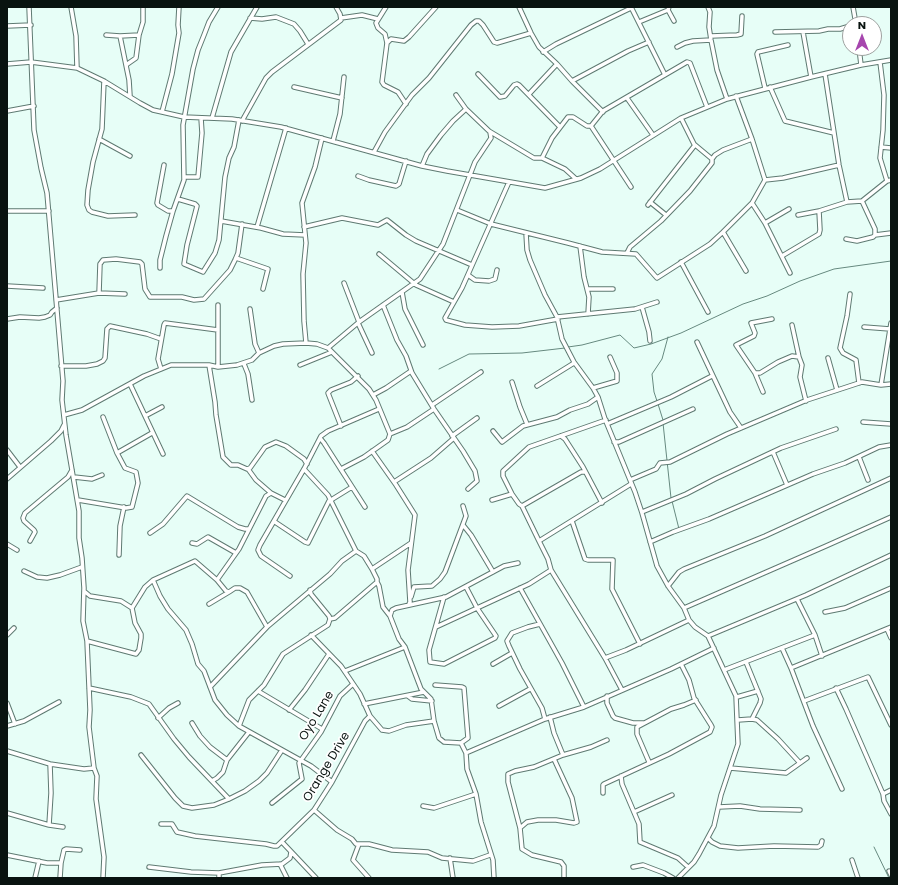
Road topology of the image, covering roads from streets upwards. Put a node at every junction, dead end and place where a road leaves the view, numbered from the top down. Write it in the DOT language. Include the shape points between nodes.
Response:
graph roads {
  1 [pos="30,7"];
  2 [pos="71,7"];
  3 [pos="143,7"];
  4 [pos="179,7"];
  5 [pos="218,7"];
  6 [pos="257,7"];
  7 [pos="336,7"];
  8 [pos="386,7"];
  9 [pos="436,7"];
  10 [pos="519,7"];
  11 [pos="631,7"];
  12 [pos="708,7"];
  13 [pos="669,8"];
  14 [pos="742,16"];
  15 [pos="250,18"];
  16 [pos="341,18"];
  17 [pos="378,19"];
  18 [pos="674,21"];
  19 [pos="639,22"];
  20 [pos="7,26"];
  21 [pos="31,26"];
  22 [pos="842,28"];
  23 [pos="775,32"];
  24 [pos="802,32"];
  25 [pos="139,34"];
  26 [pos="531,34"];
  27 [pos="106,35"];
  28 [pos="120,36"];
  29 [pos="711,38"];
  30 [pos="649,42"];
  31 [pos="388,43"];
  32 [pos="308,44"];
  33 [pos="788,45"];
  34 [pos="677,47"];
  35 [pos="543,52"];
  36 [pos="860,56"];
  37 [pos="891,60"];
  38 [pos="31,62"];
  39 [pos="880,62"];
  40 [pos="7,64"];
  41 [pos="557,64"];
  42 [pos="126,65"];
  43 [pos="861,65"];
  44 [pos="77,68"];
  45 [pos="478,74"];
  46 [pos="824,74"];
  47 [pos="665,75"];
  48 [pos="344,77"];
  49 [pos="811,77"];
  50 [pos="104,81"];
  51 [pos="572,81"];
  52 [pos="294,87"];
  53 [pos="770,87"];
  54 [pos="765,88"];
  55 [pos="529,94"];
  56 [pos="456,95"];
  57 [pos="130,96"];
  58 [pos="736,96"];
  59 [pos="342,98"];
  60 [pos="627,98"];
  61 [pos="727,99"];
  62 [pos="406,104"];
  63 [pos="34,106"];
  64 [pos="707,107"];
  65 [pos="466,109"];
  66 [pos="7,111"];
  67 [pos="162,112"];
  68 [pos="603,112"];
  69 [pos="184,117"];
  70 [pos="201,118"];
  71 [pos="212,118"];
  72 [pos="681,118"];
  73 [pos="240,121"];
  74 [pos="591,126"];
  75 [pos="560,127"];
  76 [pos="286,128"];
  77 [pos="490,132"];
  78 [pos="834,133"];
  79 [pos="653,135"];
  80 [pos="500,137"];
  81 [pos="322,138"];
  82 [pos="491,138"];
  83 [pos="99,139"];
  84 [pos="752,139"];
  85 [pos="333,140"];
  86 [pos="695,145"];
  87 [pos="881,147"];
  88 [pos="891,148"];
  89 [pos="374,152"];
  90 [pos="130,156"];
  91 [pos="542,158"];
  92 [pos="712,159"];
  93 [pos="406,161"];
  94 [pos="614,162"];
  95 [pos="839,164"];
  96 [pos="164,165"];
  97 [pos="422,166"];
  98 [pos="470,175"];
  99 [pos="358,176"];
  100 [pos="184,177"];
  101 [pos="576,179"];
  102 [pos="764,180"];
  103 [pos="889,180"];
  104 [pos="510,182"];
  105 [pos="631,187"];
  106 [pos="178,199"];
  107 [pos="862,201"];
  108 [pos="847,202"];
  109 [pos="752,203"];
  110 [pos="789,209"];
  111 [pos="457,210"];
  112 [pos="7,211"];
  113 [pos="49,211"];
  114 [pos="173,211"];
  115 [pos="819,211"];
  116 [pos="134,215"];
  117 [pos="666,215"];
  118 [pos="798,215"];
  119 [pos="221,221"];
  120 [pos="765,223"];
  121 [pos="242,224"];
  122 [pos="491,224"];
  123 [pos="257,227"];
  124 [pos="304,227"];
  125 [pos="723,232"];
  126 [pos="526,233"];
  127 [pos="891,233"];
  128 [pos="305,235"];
  129 [pos="875,235"];
  130 [pos="846,239"];
  131 [pos="580,246"];
  132 [pos="439,251"];
  133 [pos="627,253"];
  134 [pos="379,254"];
  135 [pos="782,256"];
  136 [pos="236,258"];
  137 [pos="681,262"];
  138 [pos="472,265"];
  139 [pos="160,268"];
  140 [pos="497,270"];
  141 [pos="746,271"];
  142 [pos="790,273"];
  143 [pos="468,275"];
  144 [pos="344,283"];
  145 [pos="414,283"];
  146 [pos="7,286"];
  147 [pos="43,288"];
  148 [pos="263,288"];
  149 [pos="587,289"];
  150 [pos="613,289"];
  151 [pos="402,292"];
  152 [pos="99,293"];
  153 [pos="125,294"];
  154 [pos="850,294"];
  155 [pos="56,300"];
  156 [pos="454,302"];
  157 [pos="657,302"];
  158 [pos="218,305"];
  159 [pos="383,305"];
  160 [pos="642,307"];
  161 [pos="57,308"];
  162 [pos="250,309"];
  163 [pos="708,312"];
  164 [pos="588,314"];
  165 [pos="558,318"];
  166 [pos="7,319"];
  167 [pos="772,319"];
  168 [pos="358,323"];
  169 [pos="891,323"];
  170 [pos="792,325"];
  171 [pos="864,327"];
  172 [pos="890,329"];
  173 [pos="218,330"];
  174 [pos="162,339"];
  175 [pos="650,341"];
  176 [pos="697,342"];
  177 [pos="306,343"];
  178 [pos="423,346"];
  179 [pos="328,348"];
  180 [pos="332,352"];
  181 [pos="259,353"];
  182 [pos="372,353"];
  183 [pos="610,357"];
  184 [pos="799,357"];
  185 [pos="828,358"];
  186 [pos="574,363"];
  187 [pos="244,364"];
  188 [pos="209,365"];
  189 [pos="300,365"];
  190 [pos="61,366"];
  191 [pos="218,367"];
  192 [pos="161,369"];
  193 [pos="411,371"];
  194 [pos="481,372"];
  195 [pos="754,373"];
  196 [pos="358,376"];
  197 [pos="712,376"];
  198 [pos="512,382"];
  199 [pos="859,383"];
  200 [pos="130,384"];
  201 [pos="891,384"];
  202 [pos="881,385"];
  203 [pos="537,386"];
  204 [pos="593,388"];
  205 [pos="837,390"];
  206 [pos="763,392"];
  207 [pos="373,395"];
  208 [pos="598,397"];
  209 [pos="252,400"];
  210 [pos="806,401"];
  211 [pos="433,407"];
  212 [pos="162,408"];
  213 [pos="379,409"];
  214 [pos="693,409"];
  215 [pos="64,415"];
  216 [pos="145,416"];
  217 [pos="103,417"];
  218 [pos="478,418"];
  219 [pos="606,422"];
  220 [pos="863,422"];
  221 [pos="65,424"];
  222 [pos="527,424"];
  223 [pos="891,424"];
  224 [pos="341,426"];
  225 [pos="741,428"];
  226 [pos="836,429"];
  227 [pos="61,431"];
  228 [pos="493,431"];
  229 [pos="152,433"];
  230 [pos="390,434"];
  231 [pos="66,435"];
  232 [pos="453,437"];
  233 [pos="564,437"];
  234 [pos="320,438"];
  235 [pos="616,444"];
  236 [pos="891,445"];
  237 [pos="7,450"];
  238 [pos="372,451"];
  239 [pos="773,452"];
  240 [pos="117,453"];
  241 [pos="163,454"];
  242 [pos="859,457"];
  243 [pos="304,458"];
  244 [pos="310,459"];
  245 [pos="307,464"];
  246 [pos="20,467"];
  247 [pos="248,469"];
  248 [pos="304,469"];
  249 [pos="341,469"];
  250 [pos="72,470"];
  251 [pos="583,472"];
  252 [pos="102,475"];
  253 [pos="74,477"];
  254 [pos="891,478"];
  255 [pos="7,479"];
  256 [pos="868,480"];
  257 [pos="394,482"];
  258 [pos="631,482"];
  259 [pos="788,485"];
  260 [pos="352,487"];
  261 [pos="468,489"];
  262 [pos="271,493"];
  263 [pos="512,494"];
  264 [pos="78,500"];
  265 [pos="285,500"];
  266 [pos="331,500"];
  267 [pos="492,500"];
  268 [pos="602,503"];
  269 [pos="463,506"];
  270 [pos="522,506"];
  271 [pos="124,507"];
  272 [pos="365,507"];
  273 [pos="642,512"];
  274 [pos="891,517"];
  275 [pos="572,521"];
  276 [pos="274,522"];
  277 [pos="463,525"];
  278 [pos="249,528"];
  279 [pos="150,533"];
  280 [pos="30,541"];
  281 [pos="540,541"];
  282 [pos="650,542"];
  283 [pos="192,543"];
  284 [pos="411,543"];
  285 [pos="7,544"];
  286 [pos="17,550"];
  287 [pos="356,551"];
  288 [pos="236,553"];
  289 [pos="119,555"];
  290 [pos="891,555"];
  291 [pos="518,563"];
  292 [pos="82,567"];
  293 [pos="372,569"];
  294 [pos="551,570"];
  295 [pos="24,571"];
  296 [pos="493,572"];
  297 [pos="290,576"];
  298 [pos="153,580"];
  299 [pos="217,580"];
  300 [pos="377,582"];
  301 [pos="668,586"];
  302 [pos="466,587"];
  303 [pos="520,588"];
  304 [pos="891,588"];
  305 [pos="310,590"];
  306 [pos="84,592"];
  307 [pos="229,592"];
  308 [pos="444,597"];
  309 [pos="797,599"];
  310 [pos="410,602"];
  311 [pos="209,604"];
  312 [pos="132,608"];
  313 [pos="477,608"];
  314 [pos="684,608"];
  315 [pos="825,612"];
  316 [pos="390,616"];
  317 [pos="330,619"];
  318 [pos="689,620"];
  319 [pos="540,624"];
  320 [pos="267,627"];
  321 [pos="436,627"];
  322 [pos="14,628"];
  323 [pos="889,628"];
  324 [pos="7,635"];
  325 [pos="311,635"];
  326 [pos="815,635"];
  327 [pos="708,636"];
  328 [pos="891,638"];
  329 [pos="87,641"];
  330 [pos="640,644"];
  331 [pos="405,647"];
  332 [pos="714,648"];
  333 [pos="782,648"];
  334 [pos="512,653"];
  335 [pos="329,654"];
  336 [pos="822,656"];
  337 [pos="605,658"];
  338 [pos="746,662"];
  339 [pos="493,664"];
  340 [pos="681,664"];
  341 [pos="791,668"];
  342 [pos="724,670"];
  343 [pos="345,671"];
  344 [pos="353,684"];
  345 [pos="435,685"];
  346 [pos="210,687"];
  347 [pos="89,688"];
  348 [pos="836,688"];
  349 [pos="530,689"];
  350 [pos="622,690"];
  351 [pos="258,691"];
  352 [pos="758,691"];
  353 [pos="424,692"];
  354 [pos="408,696"];
  355 [pos="607,696"];
  356 [pos="737,697"];
  357 [pos="602,698"];
  358 [pos="696,700"];
  359 [pos="432,701"];
  360 [pos="804,701"];
  361 [pos="59,702"];
  362 [pos="607,702"];
  363 [pos="7,703"];
  364 [pos="178,703"];
  365 [pos="364,704"];
  366 [pos="499,706"];
  367 [pos="584,707"];
  368 [pos="289,710"];
  369 [pos="370,716"];
  370 [pos="550,717"];
  371 [pos="158,718"];
  372 [pos="545,718"];
  373 [pos="752,718"];
  374 [pos="738,720"];
  375 [pos="434,721"];
  376 [pos="192,723"];
  377 [pos="644,723"];
  378 [pos="16,724"];
  379 [pos="891,725"];
  380 [pos="7,726"];
  381 [pos="240,726"];
  382 [pos="322,729"];
  383 [pos="249,732"];
  384 [pos="607,740"];
  385 [pos="461,743"];
  386 [pos="7,750"];
  387 [pos="282,750"];
  388 [pos="466,754"];
  389 [pos="140,755"];
  390 [pos="563,755"];
  391 [pos="807,758"];
  392 [pos="554,759"];
  393 [pos="227,760"];
  394 [pos="301,760"];
  395 [pos="649,762"];
  396 [pos="50,764"];
  397 [pos="800,764"];
  398 [pos="94,768"];
  399 [pos="730,768"];
  400 [pos="621,776"];
  401 [pos="212,781"];
  402 [pos="332,782"];
  403 [pos="842,789"];
  404 [pos="891,790"];
  405 [pos="603,793"];
  406 [pos="476,794"];
  407 [pos="883,794"];
  408 [pos="672,795"];
  409 [pos="229,800"];
  410 [pos="272,803"];
  411 [pos="423,806"];
  412 [pos="719,807"];
  413 [pos="314,810"];
  414 [pos="800,810"];
  415 [pos="634,812"];
  416 [pos="7,813"];
  417 [pos="891,814"];
  418 [pos="160,824"];
  419 [pos="49,825"];
  420 [pos="63,827"];
  421 [pos="520,828"];
  422 [pos="708,838"];
  423 [pos="822,841"];
  424 [pos="282,842"];
  425 [pos="359,844"];
  426 [pos="80,850"];
  427 [pos="291,852"];
  428 [pos="7,855"];
  429 [pos="490,855"];
  430 [pos="450,858"];
  431 [pos="852,860"];
  432 [pos="39,861"];
  433 [pos="61,863"];
  434 [pos="280,864"];
  435 [pos="149,867"];
  436 [pos="633,867"];
  437 [pos="688,867"];
  438 [pos="889,870"];
  439 [pos="219,873"];
  440 [pos="891,875"];
  441 [pos="35,878"];
  442 [pos="60,878"];
  443 [pos="104,878"];
  444 [pos="219,878"];
  445 [pos="287,878"];
  446 [pos="316,878"];
  447 [pos="369,878"];
  448 [pos="453,878"];
  449 [pos="494,878"];
  450 [pos="564,878"];
  451 [pos="673,878"];
  452 [pos="678,878"];
  453 [pos="858,878"];
  1 -- 21 [label="street"];
  2 -- 44 [label="street" via="76,36"];
  3 -- 25 [label="street" via="143,22"];
  4 -- 67 [label="street" via="179,34"];
  5 -- 69 [label="street" via="198,50"];
  6 -- 15 [label="street"];
  7 -- 16 [label="street"];
  8 -- 17 [label="street"];
  9 -- 31 [label="street" via="409,37 404,40 391,39"];
  10 -- 26 [label="street"];
  11 -- 19 [label="street"];
  11 -- 35 [label="street"];
  12 -- 29 [label="street"];
  13 -- 18 [label="street"];
  13 -- 19 [label="street"];
  14 -- 29 [label="street" via="741,34"];
  15 -- 32 [label="street" via="276,18 294,24"];
  15 -- 71 [label="street" via="231,52"];
  16 -- 17 [label="street" via="362,15"];
  16 -- 32 [label="street"];
  17 -- 31 [label="street" via="376,26"];
  19 -- 30 [label="street"];
  20 -- 21 [label="street"];
  21 -- 38 [label="street"];
  22 -- 24 [label="street"];
  23 -- 24 [label="street"];
  24 -- 49 [label="street"];
  25 -- 28 [label="street"];
  25 -- 42 [label="street" via="136,58"];
  26 -- 35 [label="street"];
  26 -- 62 [label="street" via="497,43 483,25 476,21"];
  27 -- 28 [label="street"];
  28 -- 42 [label="street"];
  29 -- 34 [label="street" via="688,42"];
  29 -- 61 [label="street" via="717,70"];
  30 -- 47 [label="street"];
  30 -- 51 [label="street"];
  31 -- 62 [label="street" via="382,82 398,92"];
  32 -- 73 [label="street" via="266,78"];
  33 -- 54 [label="street" via="758,52"];
  35 -- 41 [label="street"];
  36 -- 43 [label="street"];
  37 -- 39 [label="street"];
  38 -- 40 [label="street"];
  38 -- 44 [label="street"];
  38 -- 63 [label="street"];
  39 -- 43 [label="street"];
  39 -- 87 [label="street" via="884,95"];
  41 -- 51 [label="street"];
  41 -- 55 [label="street"];
  42 -- 57 [label="street"];
  43 -- 46 [label="street"];
  44 -- 50 [label="street"];
  45 -- 55 [label="street" via="500,97 505,96 517,84"];
  46 -- 49 [label="street"];
  46 -- 78 [label="street"];
  47 -- 60 [label="street"];
  47 -- 64 [label="street" via="689,62"];
  48 -- 59 [label="street"];
  49 -- 53 [label="street"];
  50 -- 57 [label="street"];
  50 -- 83 [label="street" via="102,129"];
  51 -- 68 [label="street"];
  52 -- 59 [label="street"];
  53 -- 54 [label="street"];
  53 -- 78 [label="street" via="784,121"];
  54 -- 58 [label="street"];
  55 -- 75 [label="street"];
  56 -- 65 [label="street"];
  57 -- 67 [label="street" via="153,110"];
  58 -- 61 [label="street"];
  58 -- 84 [label="street"];
  59 -- 85 [label="street"];
  60 -- 68 [label="street"];
  60 -- 79 [label="street"];
  61 -- 64 [label="street"];
  62 -- 89 [label="street"];
  63 -- 66 [label="street"];
  63 -- 113 [label="street" via="34,130"];
  64 -- 72 [label="street"];
  65 -- 77 [label="street"];
  65 -- 97 [label="street" via="441,135 427,154"];
  67 -- 69 [label="street"];
  68 -- 74 [label="street"];
  69 -- 70 [label="street"];
  69 -- 100 [label="street"];
  70 -- 71 [label="street"];
  70 -- 100 [label="street" via="198,177"];
  71 -- 73 [label="street"];
  72 -- 79 [label="street"];
  72 -- 86 [label="street"];
  73 -- 76 [label="street"];
  73 -- 119 [label="street" via="225,177"];
  74 -- 75 [label="street" via="571,116"];
  74 -- 94 [label="street"];
  75 -- 91 [label="street"];
  76 -- 81 [label="street"];
  76 -- 123 [label="street"];
  77 -- 80 [label="street"];
  77 -- 82 [label="street"];
  78 -- 95 [label="street"];
  79 -- 94 [label="street"];
  80 -- 82 [label="street"];
  80 -- 91 [label="street" via="534,158"];
  81 -- 85 [label="street"];
  81 -- 124 [label="street" via="302,203"];
  82 -- 98 [label="street" via="475,162"];
  83 -- 90 [label="street"];
  83 -- 116 [label="street" via="88,190 89,210 108,216"];
  84 -- 92 [label="street" via="722,150"];
  84 -- 102 [label="street"];
  85 -- 89 [label="street"];
  86 -- 92 [label="street"];
  86 -- 117 [label="street" via="649,204"];
  87 -- 88 [label="street"];
  87 -- 103 [label="street" via="880,158"];
  89 -- 93 [label="street"];
  91 -- 101 [label="street" via="565,169"];
  92 -- 117 [label="street" via="712,163 690,191"];
  93 -- 97 [label="street"];
  93 -- 99 [label="street" via="399,184 396,186"];
  94 -- 101 [label="street"];
  94 -- 105 [label="street"];
  95 -- 102 [label="street" via="783,178"];
  95 -- 108 [label="street"];
  96 -- 114 [label="street" via="157,203 158,206"];
  97 -- 98 [label="street"];
  98 -- 104 [label="street"];
  98 -- 111 [label="street"];
  100 -- 106 [label="street"];
  101 -- 104 [label="street" via="545,188"];
  102 -- 109 [label="street"];
  103 -- 107 [label="street"];
  104 -- 122 [label="street"];
  106 -- 114 [label="street"];
  106 -- 119 [label="street" via="197,206 183,262 186,266 202,273 205,270 215,253"];
  107 -- 108 [label="street"];
  107 -- 129 [label="street" via="875,229"];
  108 -- 115 [label="street"];
  109 -- 120 [label="street"];
  109 -- 125 [label="street"];
  110 -- 120 [label="street"];
  111 -- 122 [label="street"];
  111 -- 132 [label="street"];
  112 -- 113 [label="street"];
  113 -- 155 [label="street"];
  114 -- 139 [label="street"];
  115 -- 118 [label="street"];
  115 -- 135 [label="street" via="819,234"];
  117 -- 133 [label="street" via="634,243"];
  119 -- 121 [label="street"];
  120 -- 135 [label="street"];
  121 -- 123 [label="street"];
  121 -- 136 [label="street"];
  122 -- 126 [label="street"];
  122 -- 138 [label="street"];
  123 -- 128 [label="street" via="283,234"];
  124 -- 128 [label="street"];
  124 -- 132 [label="street" via="342,218 378,225 387,220 406,235"];
  125 -- 137 [label="street" via="710,244"];
  125 -- 141 [label="street"];
  126 -- 131 [label="street"];
  126 -- 165 [label="street" via="530,260"];
  127 -- 129 [label="street"];
  128 -- 177 [label="street" via="303,274"];
  129 -- 130 [label="street" via="860,240"];
  131 -- 133 [label="street" via="610,254"];
  131 -- 149 [label="street"];
  132 -- 138 [label="street"];
  132 -- 145 [label="street" via="420,279"];
  133 -- 137 [label="street" via="636,254 656,278"];
  134 -- 145 [label="street"];
  135 -- 142 [label="street"];
  136 -- 148 [label="street" via="268,269"];
  136 -- 152 [label="street" via="230,270 204,299 150,297 145,289 142,264 116,259 103,260 100,264"];
  137 -- 163 [label="street"];
  138 -- 143 [label="street"];
  140 -- 143 [label="street" via="495,279 489,281 477,280"];
  143 -- 156 [label="street"];
  144 -- 168 [label="street"];
  145 -- 151 [label="street"];
  145 -- 156 [label="street"];
  146 -- 147 [label="street"];
  149 -- 150 [label="street"];
  149 -- 164 [label="street"];
  151 -- 159 [label="street"];
  151 -- 178 [label="street" via="406,309"];
  152 -- 153 [label="street"];
  152 -- 155 [label="street"];
  154 -- 199 [label="street" via="840,348 843,353 856,360"];
  155 -- 161 [label="street"];
  156 -- 165 [label="street" via="445,318 464,325 518,326"];
  157 -- 160 [label="street"];
  158 -- 173 [label="street"];
  159 -- 168 [label="street"];
  159 -- 193 [label="street"];
  160 -- 164 [label="street"];
  160 -- 175 [label="street" via="650,332"];
  161 -- 166 [label="street" via="46,317"];
  161 -- 190 [label="street"];
  162 -- 181 [label="street" via="253,338"];
  164 -- 165 [label="street"];
  165 -- 186 [label="street" via="562,339"];
  167 -- 195 [label="street" via="751,323 755,334 736,345"];
  168 -- 179 [label="street"];
  168 -- 182 [label="street"];
  169 -- 172 [label="street"];
  170 -- 184 [label="street"];
  171 -- 172 [label="street"];
  172 -- 202 [label="street"];
  173 -- 174 [label="street" via="167,323 164,325"];
  173 -- 191 [label="street"];
  174 -- 190 [label="street" via="110,326 103,361 86,366"];
  174 -- 192 [label="street" via="158,359"];
  176 -- 197 [label="street"];
  177 -- 179 [label="street"];
  177 -- 181 [label="street" via="282,344"];
  179 -- 180 [label="street"];
  180 -- 189 [label="street"];
  180 -- 196 [label="street"];
  181 -- 187 [label="street"];
  183 -- 204 [label="street" via="617,373 617,381"];
  184 -- 195 [label="street" via="792,356 760,373"];
  184 -- 210 [label="street" via="802,365 800,377"];
  185 -- 205 [label="street"];
  186 -- 203 [label="street"];
  186 -- 204 [label="street"];
  187 -- 191 [label="street"];
  187 -- 209 [label="street"];
  188 -- 191 [label="street"];
  188 -- 192 [label="street" via="171,365"];
  188 -- 247 [label="street" via="222,456 231,465"];
  190 -- 215 [label="street"];
  192 -- 200 [label="street"];
  193 -- 207 [label="street"];
  193 -- 211 [label="street"];
  194 -- 211 [label="street"];
  195 -- 206 [label="street"];
  196 -- 207 [label="street"];
  196 -- 224 [label="street" via="328,393"];
  197 -- 219 [label="street" via="671,397"];
  197 -- 225 [label="street"];
  198 -- 222 [label="street"];
  199 -- 202 [label="street"];
  199 -- 205 [label="street"];
  200 -- 215 [label="street" via="82,410"];
  200 -- 216 [label="street"];
  201 -- 202 [label="street"];
  204 -- 208 [label="street"];
  205 -- 210 [label="street"];
  207 -- 213 [label="street"];
  208 -- 219 [label="street"];
  208 -- 222 [label="street" via="557,417"];
  210 -- 225 [label="street"];
  211 -- 230 [label="street" via="408,427"];
  211 -- 232 [label="street"];
  212 -- 216 [label="street"];
  213 -- 224 [label="street"];
  213 -- 230 [label="street"];
  214 -- 235 [label="street"];
  215 -- 221 [label="street"];
  216 -- 229 [label="street"];
  217 -- 240 [label="street"];
  218 -- 232 [label="street"];
  219 -- 233 [label="street"];
  219 -- 235 [label="street"];
  220 -- 223 [label="street"];
  221 -- 227 [label="street"];
  221 -- 231 [label="street"];
  222 -- 228 [label="street" via="502,442"];
  224 -- 234 [label="street" via="324,433"];
  225 -- 258 [label="street" via="670,462 660,463 656,469"];
  226 -- 239 [label="street"];
  227 -- 231 [label="street"];
  227 -- 246 [label="street"];
  229 -- 240 [label="street"];
  229 -- 241 [label="street"];
  230 -- 238 [label="street" via="388,440"];
  231 -- 250 [label="street"];
  232 -- 257 [label="street" via="431,458"];
  232 -- 261 [label="street" via="477,477 476,482"];
  233 -- 251 [label="street" via="583,467"];
  233 -- 263 [label="street" via="529,447 504,468 502,472"];
  234 -- 244 [label="street"];
  234 -- 249 [label="street"];
  235 -- 258 [label="street"];
  236 -- 242 [label="street" via="879,447"];
  237 -- 246 [label="street"];
  238 -- 249 [label="street"];
  238 -- 257 [label="street"];
  239 -- 259 [label="street"];
  239 -- 273 [label="street"];
  240 -- 271 [label="street" via="125,468 136,472 138,483 132,507"];
  242 -- 256 [label="street"];
  242 -- 259 [label="street"];
  243 -- 244 [label="street"];
  243 -- 245 [label="street"];
  243 -- 247 [label="street" via="286,446 272,442 262,450"];
  244 -- 245 [label="street"];
  245 -- 248 [label="street"];
  246 -- 255 [label="street"];
  247 -- 262 [label="street"];
  248 -- 265 [label="street"];
  248 -- 266 [label="street"];
  249 -- 260 [label="street"];
  250 -- 253 [label="street"];
  250 -- 280 [label="street" via="68,477 25,513 24,521 35,532"];
  251 -- 268 [label="street"];
  251 -- 270 [label="street"];
  252 -- 253 [label="street" via="92,479"];
  253 -- 264 [label="street"];
  254 -- 301 [label="street" via="765,536 684,569"];
  257 -- 284 [label="street" via="415,515"];
  258 -- 268 [label="street"];
  258 -- 273 [label="street"];
  259 -- 282 [label="street"];
  260 -- 266 [label="street"];
  260 -- 272 [label="street"];
  262 -- 265 [label="street"];
  262 -- 278 [label="street" via="264,498"];
  263 -- 267 [label="street"];
  263 -- 270 [label="street"];
  264 -- 271 [label="street"];
  264 -- 292 [label="street" via="78,538"];
  265 -- 276 [label="street"];
  266 -- 276 [label="street" via="308,543"];
  266 -- 287 [label="street"];
  268 -- 275 [label="street"];
  269 -- 277 [label="street" via="466,516"];
  270 -- 281 [label="street"];
  271 -- 289 [label="street" via="120,526"];
  273 -- 282 [label="street"];
  274 -- 314 [label="street"];
  275 -- 281 [label="street"];
  275 -- 330 [label="street" via="585,559 613,560 612,589"];
  276 -- 297 [label="street" via="259,548 259,554"];
  277 -- 296 [label="street"];
  277 -- 310 [label="street" via="445,572 432,586 414,588"];
  278 -- 279 [label="street" via="238,527 187,496 163,524"];
  278 -- 288 [label="street"];
  281 -- 294 [label="street"];
  282 -- 301 [label="street" via="657,566"];
  283 -- 288 [label="street" via="197,544 208,537"];
  284 -- 293 [label="street"];
  284 -- 310 [label="street" via="408,574"];
  285 -- 286 [label="street"];
  287 -- 293 [label="street" via="364,556"];
  287 -- 305 [label="street"];
  288 -- 299 [label="street"];
  290 -- 309 [label="street"];
  291 -- 296 [label="street"];
  292 -- 295 [label="street" via="60,575 41,578"];
  292 -- 306 [label="street"];
  293 -- 300 [label="street"];
  294 -- 303 [label="street"];
  294 -- 337 [label="street"];
  296 -- 302 [label="street"];
  298 -- 299 [label="street" via="195,561"];
  298 -- 312 [label="street"];
  298 -- 346 [label="street" via="168,609 186,630 198,664 204,671"];
  299 -- 307 [label="street"];
  300 -- 316 [label="street" via="383,607"];
  300 -- 317 [label="street" via="335,618"];
  301 -- 314 [label="street"];
  302 -- 308 [label="street"];
  302 -- 313 [label="street"];
  303 -- 313 [label="street"];
  303 -- 319 [label="street"];
  304 -- 315 [label="street" via="845,608"];
  305 -- 317 [label="street"];
  305 -- 320 [label="street"];
  306 -- 312 [label="street" via="90,596 116,599"];
  306 -- 329 [label="street" via="83,621"];
  307 -- 311 [label="street"];
  307 -- 320 [label="street" via="236,588 247,592"];
  308 -- 310 [label="street"];
  308 -- 321 [label="street"];
  309 -- 326 [label="street"];
  309 -- 327 [label="street"];
  310 -- 316 [label="street" via="392,610"];
  312 -- 329 [label="street" via="135,623 141,634 136,654"];
  313 -- 321 [label="street"];
  313 -- 321 [label="street" via="496,636 444,664 430,662 429,650"];
  314 -- 318 [label="street"];
  316 -- 331 [label="street"];
  317 -- 325 [label="street" via="328,625"];
  318 -- 327 [label="street"];
  318 -- 330 [label="street"];
  319 -- 334 [label="street" via="512,633 508,641"];
  319 -- 367 [label="street"];
  320 -- 346 [label="street"];
  322 -- 324 [label="street"];
  323 -- 328 [label="street"];
  323 -- 336 [label="street"];
  325 -- 335 [label="street"];
  325 -- 351 [label="street" via="283,654"];
  326 -- 333 [label="street"];
  326 -- 336 [label="street"];
  327 -- 332 [label="street"];
  329 -- 347 [label="street"];
  330 -- 337 [label="street"];
  331 -- 343 [label="street"];
  331 -- 353 [label="street"];
  332 -- 340 [label="street"];
  332 -- 342 [label="street"];
  333 -- 338 [label="street"];
  333 -- 341 [label="street"];
  334 -- 339 [label="street"];
  334 -- 349 [label="street"];
  335 -- 343 [label="street"];
  335 -- 368 [label="street"];
  336 -- 341 [label="street"];
  337 -- 350 [label="street"];
  338 -- 342 [label="street"];
  338 -- 352 [label="street"];
  340 -- 350 [label="street"];
  340 -- 358 [label="street"];
  341 -- 360 [label="street"];
  342 -- 356 [label="street"];
  343 -- 344 [label="street"];
  344 -- 365 [label="street"];
  344 -- 382 [label="street, Oyo Lane" via="340,696"];
  345 -- 385 [label="street" via="464,688 468,738"];
  346 -- 381 [label="street" via="218,705"];
  347 -- 371 [label="street" via="146,702"];
  347 -- 398 [label="street" via="89,727"];
  348 -- 360 [label="street"];
  348 -- 379 [label="street" via="869,677"];
  348 -- 407 [label="street"];
  349 -- 366 [label="street"];
  349 -- 372 [label="street"];
  350 -- 355 [label="street"];
  351 -- 368 [label="street"];
  351 -- 381 [label="street" via="249,700"];
  352 -- 356 [label="street"];
  352 -- 373 [label="street" via="761,698"];
  353 -- 354 [label="street"];
  353 -- 359 [label="street"];
  354 -- 359 [label="street" via="412,699"];
  354 -- 365 [label="street"];
  355 -- 357 [label="street"];
  355 -- 362 [label="street"];
  356 -- 374 [label="street"];
  357 -- 362 [label="street"];
  357 -- 367 [label="street"];
  358 -- 377 [label="street"];
  358 -- 395 [label="street" via="712,727 710,732"];
  359 -- 375 [label="street"];
  360 -- 403 [label="street"];
  361 -- 378 [label="street"];
  362 -- 377 [label="street" via="615,718"];
  363 -- 378 [label="street"];
  364 -- 371 [label="street"];
  365 -- 369 [label="street"];
  367 -- 370 [label="street"];
  368 -- 382 [label="street"];
  369 -- 375 [label="street" via="380,729 386,731"];
  369 -- 402 [label="street, Orange Drive"];
  370 -- 372 [label="street"];
  370 -- 390 [label="street"];
  371 -- 401 [label="street" via="189,758"];
  372 -- 388 [label="street"];
  373 -- 374 [label="street"];
  373 -- 397 [label="street" via="778,739"];
  374 -- 399 [label="street" via="738,744"];
  375 -- 385 [label="street" via="436,732 442,741"];
  376 -- 393 [label="street" via="210,747"];
  377 -- 395 [label="street" via="637,727 637,731"];
  378 -- 380 [label="street"];
  381 -- 383 [label="street"];
  382 -- 394 [label="street, Oyo Lane"];
  383 -- 387 [label="street"];
  383 -- 393 [label="street"];
  384 -- 390 [label="street"];
  385 -- 388 [label="street"];
  386 -- 396 [label="street"];
  387 -- 394 [label="street"];
  387 -- 409 [label="street" via="259,781"];
  388 -- 406 [label="street" via="467,769"];
  389 -- 409 [label="street" via="184,806 192,808"];
  390 -- 392 [label="street"];
  391 -- 397 [label="street"];
  392 -- 421 [label="street" via="508,774"];
  392 -- 421 [label="street" via="572,798 577,822 538,820 527,822"];
  393 -- 401 [label="street" via="223,772"];
  394 -- 402 [label="street"];
  394 -- 410 [label="street" via="299,764 302,779"];
  395 -- 400 [label="street"];
  396 -- 398 [label="street"];
  396 -- 419 [label="street"];
  397 -- 399 [label="street" via="782,773"];
  398 -- 443 [label="street" via="97,776 96,799 104,857"];
  399 -- 412 [label="street"];
  400 -- 405 [label="street" via="604,784"];
  400 -- 415 [label="street"];
  401 -- 409 [label="street"];
  402 -- 413 [label="street, Orange Drive"];
  404 -- 407 [label="street"];
  406 -- 411 [label="street" via="440,807"];
  406 -- 429 [label="street"];
  407 -- 417 [label="street"];
  408 -- 415 [label="street"];
  412 -- 414 [label="street"];
  412 -- 422 [label="street"];
  413 -- 424 [label="street, Orange Drive"];
  413 -- 425 [label="street" via="337,830"];
  415 -- 437 [label="street" via="639,826 640,842 678,858"];
  416 -- 419 [label="street"];
  418 -- 424 [label="street" via="172,824 177,832 195,836 274,846"];
  419 -- 420 [label="street"];
  421 -- 450 [label="street" via="522,849 532,856 561,862 564,866"];
  422 -- 423 [label="street" via="720,846 738,848 818,847"];
  422 -- 437 [label="street" via="700,854"];
  424 -- 427 [label="street"];
  425 -- 430 [label="street" via="392,850 428,852 438,857"];
  425 -- 447 [label="street" via="353,860"];
  426 -- 433 [label="street" via="64,850"];
  427 -- 434 [label="street" via="290,858"];
  427 -- 446 [label="street"];
  428 -- 432 [label="street"];
  429 -- 430 [label="street" via="473,861"];
  429 -- 449 [label="street"];
  430 -- 448 [label="street"];
  431 -- 453 [label="street"];
  432 -- 433 [label="street"];
  432 -- 441 [label="street"];
  433 -- 442 [label="street"];
  434 -- 439 [label="street"];
  434 -- 445 [label="street"];
  435 -- 439 [label="street"];
  436 -- 451 [label="street" via="643,865"];
  437 -- 452 [label="street"];
  438 -- 440 [label="street"];
  439 -- 444 [label="street"];
}
